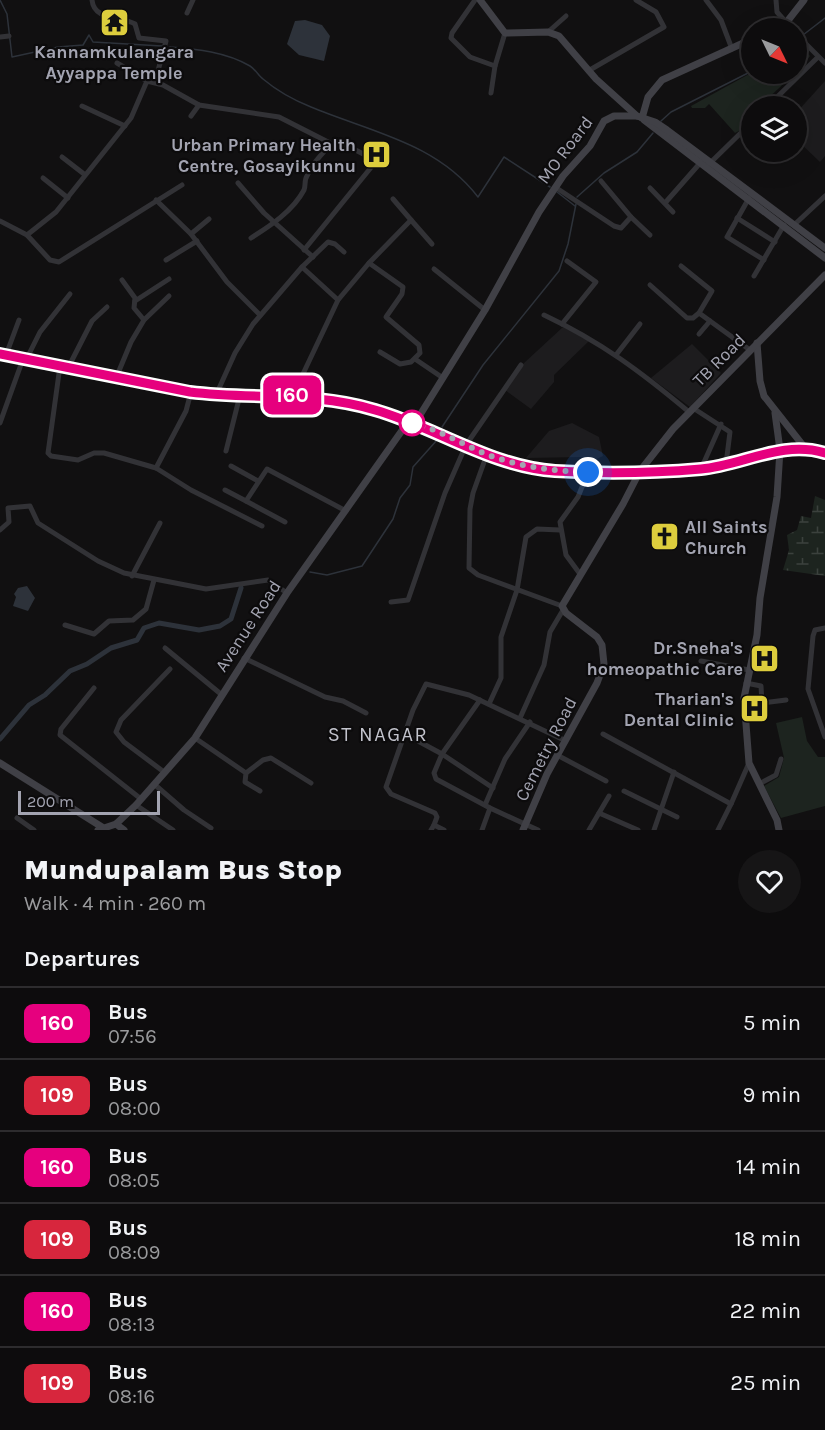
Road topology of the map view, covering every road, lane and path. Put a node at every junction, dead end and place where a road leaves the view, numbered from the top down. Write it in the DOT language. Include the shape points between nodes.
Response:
graph roads {
  1 [pos="92,0"];
  2 [pos="193,0"];
  3 [pos="475,0"];
  4 [pos="480,0"];
  5 [pos="636,0"];
  6 [pos="706,0"];
  7 [pos="776,0"];
  8 [pos="804,0"];
  9 [pos="187,13"];
  10 [pos="566,16"];
  11 [pos="782,18"];
  12 [pos="793,18"];
  13 [pos="548,32"];
  14 [pos="505,33"];
  15 [pos="9,36"];
  16 [pos="0,38"];
  17 [pos="741,44"];
  18 [pos="807,46"];
  19 [pos="732,48"];
  20 [pos="818,57"];
  21 [pos="117,63"];
  22 [pos="825,63"];
  23 [pos="495,66"];
  24 [pos="588,71"];
  25 [pos="147,81"];
  26 [pos="155,82"];
  27 [pos="491,93"];
  28 [pos="778,96"];
  29 [pos="199,105"];
  30 [pos="82,106"];
  31 [pos="190,116"];
  32 [pos="639,117"];
  33 [pos="125,126"];
  34 [pos="741,132"];
  35 [pos="332,144"];
  36 [pos="62,157"];
  37 [pos="371,158"];
  38 [pos="707,163"];
  39 [pos="373,165"];
  40 [pos="84,174"];
  41 [pos="43,178"];
  42 [pos="601,181"];
  43 [pos="238,183"];
  44 [pos="182,184"];
  45 [pos="555,187"];
  46 [pos="650,188"];
  47 [pos="825,196"];
  48 [pos="68,198"];
  49 [pos="749,198"];
  50 [pos="393,199"];
  51 [pos="156,200"];
  52 [pos="665,203"];
  53 [pos="672,212"];
  54 [pos="632,217"];
  55 [pos="737,218"];
  56 [pos="209,219"];
  57 [pos="0,220"];
  58 [pos="411,220"];
  59 [pos="275,223"];
  60 [pos="784,225"];
  61 [pos="794,225"];
  62 [pos="191,234"];
  63 [pos="27,235"];
  64 [pos="650,235"];
  65 [pos="251,238"];
  66 [pos="197,242"];
  67 [pos="775,242"];
  68 [pos="432,244"];
  69 [pos="825,248"];
  70 [pos="304,250"];
  71 [pos="344,252"];
  72 [pos="313,257"];
  73 [pos="825,258"];
  74 [pos="166,260"];
  75 [pos="764,260"];
  76 [pos="567,261"];
  77 [pos="369,263"];
  78 [pos="681,266"];
  79 [pos="302,267"];
  80 [pos="434,269"];
  81 [pos="825,275"];
  82 [pos="754,276"];
  83 [pos="169,279"];
  84 [pos="122,280"];
  85 [pos="650,285"];
  86 [pos="70,294"];
  87 [pos="169,296"];
  88 [pos="338,300"];
  89 [pos="135,301"];
  90 [pos="107,307"];
  91 [pos="485,310"];
  92 [pos="699,314"];
  93 [pos="260,315"];
  94 [pos="544,315"];
  95 [pos="19,320"];
  96 [pos="144,320"];
  97 [pos="710,321"];
  98 [pos="562,324"];
  99 [pos="640,324"];
  100 [pos="699,334"];
  101 [pos="757,343"];
  102 [pos="750,350"];
  103 [pos="380,352"];
  104 [pos="3,355"];
  105 [pos="616,355"];
  106 [pos="415,359"];
  107 [pos="24,360"];
  108 [pos="521,364"];
  109 [pos="64,367"];
  110 [pos="116,378"];
  111 [pos="443,378"];
  112 [pos="190,392"];
  113 [pos="216,395"];
  114 [pos="240,395"];
  115 [pos="293,395"];
  116 [pos="691,410"];
  117 [pos="775,413"];
  118 [pos="0,423"];
  119 [pos="412,423"];
  120 [pos="721,424"];
  121 [pos="466,445"];
  122 [pos="805,448"];
  123 [pos="780,450"];
  124 [pos="226,451"];
  125 [pos="825,453"];
  126 [pos="488,454"];
  127 [pos="726,464"];
  128 [pos="231,466"];
  129 [pos="156,468"];
  130 [pos="701,469"];
  131 [pos="640,471"];
  132 [pos="588,472"];
  133 [pos="258,481"];
  134 [pos="225,490"];
  135 [pos="246,501"];
  136 [pos="346,511"];
  137 [pos="285,522"];
  138 [pos="160,523"];
  139 [pos="262,526"];
  140 [pos="0,530"];
  141 [pos="560,530"];
  142 [pos="580,574"];
  143 [pos="132,576"];
  144 [pos="154,580"];
  145 [pos="516,590"];
  146 [pos="287,593"];
  147 [pos="391,602"];
  148 [pos="563,608"];
  149 [pos="65,625"];
  150 [pos="825,628"];
  151 [pos="165,648"];
  152 [pos="244,658"];
  153 [pos="701,661"];
  154 [pos="170,669"];
  155 [pos="749,670"];
  156 [pos="746,683"];
  157 [pos="94,688"];
  158 [pos="222,695"];
  159 [pos="480,700"];
  160 [pos="786,700"];
  161 [pos="489,704"];
  162 [pos="366,713"];
  163 [pos="520,718"];
  164 [pos="530,722"];
  165 [pos="405,734"];
  166 [pos="603,734"];
  167 [pos="825,737"];
  168 [pos="195,738"];
  169 [pos="564,740"];
  170 [pos="442,754"];
  171 [pos="557,755"];
  172 [pos="781,759"];
  173 [pos="0,763"];
  174 [pos="749,763"];
  175 [pos="164,772"];
  176 [pos="674,772"];
  177 [pos="246,773"];
  178 [pos="606,781"];
  179 [pos="311,783"];
  180 [pos="154,784"];
  181 [pos="759,784"];
  182 [pos="493,788"];
  183 [pos="624,790"];
  184 [pos="260,791"];
  185 [pos="609,796"];
  186 [pos="139,802"];
  187 [pos="731,804"];
  188 [pos="488,807"];
  189 [pos="662,810"];
  190 [pos="599,813"];
  191 [pos="677,817"];
  192 [pos="17,818"];
  193 [pos="116,824"];
  194 [pos="524,826"];
  195 [pos="433,827"];
  196 [pos="212,828"];
  197 [pos="100,829"];
  198 [pos="34,830"];
  199 [pos="124,830"];
  200 [pos="173,830"];
  201 [pos="444,830"];
  202 [pos="482,830"];
  203 [pos="538,830"];
  204 [pos="589,830"];
  205 [pos="638,830"];
  206 [pos="654,830"];
  207 [pos="718,830"];
  208 [pos="778,830"];
  1 -- 26 [label="street" via="99,14 135,24 139,38 166,41"];
  2 -- 9 [label="street"];
  3 -- 23 [label="street" via="452,38 470,57"];
  4 -- 14 [label="street"];
  5 -- 24 [label="street" via="656,12 664,27"];
  6 -- 19 [label="street" via="721,20"];
  7 -- 11 [label="street"];
  8 -- 12 [label="street"];
  10 -- 13 [label="street"];
  13 -- 14 [label="street"];
  13 -- 24 [label="street" via="559,36"];
  14 -- 23 [label="street"];
  15 -- 16 [label="street"];
  17 -- 19 [label="street"];
  18 -- 20 [label="street"];
  19 -- 32 [label="street" via="662,80"];
  20 -- 22 [label="street"];
  20 -- 28 [label="street"];
  21 -- 25 [label="street"];
  23 -- 27 [label="street"];
  24 -- 32 [label="street"];
  25 -- 26 [label="street"];
  25 -- 33 [label="street"];
  26 -- 29 [label="street"];
  29 -- 31 [label="street"];
  29 -- 35 [label="street" via="279,117"];
  30 -- 33 [label="street"];
  32 -- 38 [label="street" via="661,126"];
  32 -- 45 [label="street, MO Roard" via="614,116 604,121 590,146"];
  33 -- 40 [label="street"];
  34 -- 38 [label="street"];
  35 -- 37 [label="street" via="338,141"];
  35 -- 59 [label="street" via="308,173 304,190"];
  36 -- 40 [label="street"];
  38 -- 49 [label="street"];
  38 -- 52 [label="street"];
  38 -- 61 [label="street"];
  39 -- 70 [label="street"];
  40 -- 48 [label="street"];
  41 -- 48 [label="street"];
  42 -- 54 [label="street"];
  43 -- 59 [label="street"];
  44 -- 51 [label="street"];
  45 -- 54 [label="street" via="618,228"];
  45 -- 91 [label="street, MO Roard"];
  46 -- 52 [label="street"];
  47 -- 61 [label="street"];
  48 -- 63 [label="street" via="56,213"];
  49 -- 55 [label="street"];
  49 -- 60 [label="street"];
  50 -- 58 [label="street"];
  51 -- 62 [label="street"];
  51 -- 63 [label="street" via="56,263"];
  52 -- 53 [label="street"];
  54 -- 64 [label="street"];
  55 -- 67 [label="street"];
  55 -- 75 [label="street" via="727,237"];
  56 -- 62 [label="street"];
  57 -- 63 [label="street"];
  58 -- 68 [label="street"];
  58 -- 77 [label="street"];
  59 -- 65 [label="street"];
  59 -- 70 [label="street"];
  60 -- 67 [label="street"];
  60 -- 73 [label="street"];
  61 -- 69 [label="street"];
  62 -- 66 [label="street"];
  66 -- 74 [label="street"];
  66 -- 93 [label="street" via="226,282"];
  67 -- 75 [label="street"];
  70 -- 72 [label="street"];
  71 -- 72 [label="street" via="328,242"];
  72 -- 79 [label="street"];
  75 -- 82 [label="street"];
  76 -- 98 [label="street" via="596,282"];
  77 -- 88 [label="street"];
  77 -- 106 [label="street" via="403,286 386,317 418,345 420,353"];
  78 -- 92 [label="street" via="712,291"];
  79 -- 88 [label="street"];
  79 -- 93 [label="street"];
  80 -- 91 [label="street"];
  81 -- 101 [label="street, TB Road"];
  83 -- 89 [label="street"];
  84 -- 89 [label="street"];
  85 -- 92 [label="street" via="687,318"];
  86 -- 107 [label="street"];
  87 -- 96 [label="street"];
  88 -- 115 [label="street"];
  89 -- 96 [label="street" via="134,308"];
  90 -- 109 [label="street" via="92,321"];
  91 -- 111 [label="street, MO Roard"];
  92 -- 97 [label="street"];
  93 -- 113 [label="street" via="235,353"];
  94 -- 98 [label="street"];
  95 -- 104 [label="street"];
  96 -- 110 [label="street" via="130,342"];
  97 -- 100 [label="street"];
  97 -- 102 [label="street"];
  98 -- 105 [label="street"];
  99 -- 105 [label="street"];
  101 -- 102 [label="street, TB Road"];
  101 -- 117 [label="street" via="760,381"];
  102 -- 116 [label="street, TB Road"];
  103 -- 106 [label="street" via="400,364"];
  104 -- 107 [label="main road"];
  105 -- 116 [label="street"];
  106 -- 111 [label="street"];
  107 -- 109 [label="main road"];
  107 -- 118 [label="street"];
  108 -- 121 [label="street"];
  109 -- 110 [label="main road"];
  109 -- 129 [label="street" via="48,453 78,460 104,453"];
  110 -- 112 [label="main road"];
  111 -- 119 [label="street, MO Roard"];
  112 -- 113 [label="main road"];
  112 -- 129 [label="street" via="186,411"];
  113 -- 114 [label="main road"];
  114 -- 115 [label="main road"];
  114 -- 124 [label="street"];
  115 -- 119 [label="main road" via="376,410"];
  116 -- 120 [label="street"];
  116 -- 131 [label="street, TB Road"];
  117 -- 122 [label="street"];
  117 -- 123 [label="street"];
  119 -- 121 [label="main road"];
  119 -- 136 [label="street, Avenue Road"];
  120 -- 127 [label="street" via="730,432"];
  120 -- 130 [label="street"];
  121 -- 126 [label="main road"];
  121 -- 147 [label="street" via="445,493 410,598"];
  122 -- 123 [label="main road"];
  122 -- 125 [label="main road"];
  123 -- 127 [label="main road"];
  123 -- 155 [label="street" via="759,626"];
  126 -- 132 [label="main road" via="553,471"];
  126 -- 145 [label="street" via="470,509 469,567 478,575"];
  127 -- 130 [label="main road"];
  128 -- 133 [label="street"];
  129 -- 139 [label="street"];
  130 -- 131 [label="main road"];
  131 -- 132 [label="main road"];
  131 -- 142 [label="street"];
  132 -- 141 [label="street" via="578,497 563,514"];
  133 -- 135 [label="street"];
  133 -- 136 [label="street" via="262,472 272,470"];
  134 -- 135 [label="street"];
  135 -- 137 [label="street"];
  136 -- 146 [label="street, Avenue Road"];
  138 -- 143 [label="street"];
  140 -- 143 [label="street" via="9,522 9,507 30,506 41,525 98,561"];
  141 -- 142 [label="street" via="566,555"];
  141 -- 145 [label="street" via="537,529 526,537"];
  142 -- 148 [label="street"];
  143 -- 144 [label="street"];
  144 -- 146 [label="street" via="212,589 261,579"];
  144 -- 149 [label="street" via="146,609 133,620 109,621 94,634"];
  145 -- 148 [label="street"];
  145 -- 161 [label="street" via="501,637 501,678"];
  146 -- 152 [label="street, Avenue Road"];
  148 -- 163 [label="street" via="550,632 544,665"];
  148 -- 169 [label="street, Cemetry Road" via="597,637 602,645 603,664 597,683"];
  150 -- 167 [label="street" via="815,630 813,636 808,689"];
  151 -- 158 [label="street"];
  152 -- 158 [label="street, Avenue Road"];
  152 -- 162 [label="street"];
  153 -- 155 [label="street"];
  154 -- 175 [label="street" via="122,720 116,732"];
  155 -- 156 [label="street"];
  156 -- 160 [label="street" via="761,686 762,703"];
  156 -- 174 [label="street"];
  157 -- 186 [label="street" via="60,735"];
  158 -- 168 [label="street, Avenue Road"];
  159 -- 161 [label="street"];
  159 -- 165 [label="street" via="426,684"];
  159 -- 170 [label="street"];
  161 -- 163 [label="street"];
  163 -- 164 [label="street"];
  164 -- 169 [label="street"];
  164 -- 182 [label="street" via="505,759"];
  165 -- 170 [label="street"];
  165 -- 195 [label="street" via="386,787 391,794 435,813"];
  166 -- 176 [label="street"];
  168 -- 175 [label="street, Avenue Road"];
  168 -- 177 [label="street"];
  169 -- 171 [label="street, Cemetry Road"];
  170 -- 182 [label="street"];
  170 -- 188 [label="street" via="434,772 436,779"];
  171 -- 178 [label="street"];
  171 -- 194 [label="street, Cemetry Road"];
  172 -- 181 [label="street" via="776,775"];
  173 -- 197 [label="street"];
  174 -- 181 [label="street"];
  174 -- 187 [label="street"];
  175 -- 180 [label="street, Avenue Road"];
  176 -- 187 [label="street"];
  176 -- 189 [label="street"];
  177 -- 179 [label="street" via="271,758"];
  177 -- 184 [label="street" via="245,782"];
  180 -- 186 [label="street, Avenue Road"];
  180 -- 196 [label="street"];
  181 -- 208 [label="street"];
  182 -- 188 [label="street"];
  183 -- 189 [label="street"];
  185 -- 190 [label="street"];
  186 -- 193 [label="street, Avenue Road"];
  186 -- 200 [label="street"];
  187 -- 207 [label="street"];
  188 -- 194 [label="street"];
  188 -- 202 [label="street"];
  189 -- 191 [label="street"];
  189 -- 206 [label="street"];
  190 -- 204 [label="street"];
  190 -- 205 [label="street"];
  192 -- 198 [label="street"];
  193 -- 197 [label="street"];
  193 -- 199 [label="street"];
  194 -- 203 [label="street"];
  195 -- 201 [label="street"];
}
